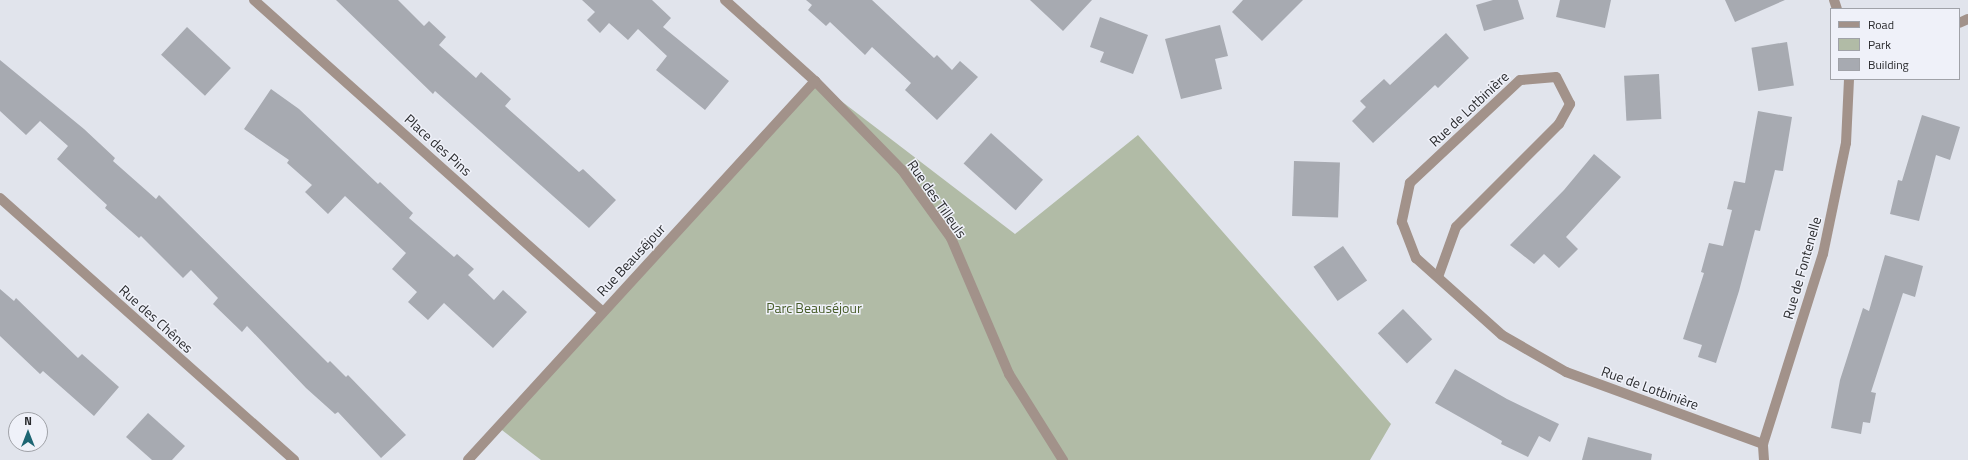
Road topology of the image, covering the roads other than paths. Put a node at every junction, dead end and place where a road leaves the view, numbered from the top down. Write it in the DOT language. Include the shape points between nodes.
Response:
graph roads {
  1 [pos="254,0"];
  2 [pos="725,0"];
  3 [pos="1849,80"];
  4 [pos="815,81"];
  5 [pos="0,198"];
  6 [pos="1438,277"];
  7 [pos="602,312"];
  8 [pos="1763,444"];
  9 [pos="294,460"];
  10 [pos="468,460"];
  11 [pos="1063,460"];
  12 [pos="1764,460"];
  1 -- 7 [label="street, Place des Pins"];
  2 -- 4 [label="street, Rue des Tilleuls"];
  3 -- 8 [label="street, Rue de Fontenelle" via="1846,143 1823,254"];
  4 -- 7 [label="street, Rue Beauséjour"];
  4 -- 11 [label="street, Rue des Tilleuls" via="902,170 952,238 1009,374"];
  5 -- 9 [label="street, Rue des Chênes"];
  6 -- 6 [label="street, Rue de Lotbinière" via="1456,227 1558,124 1570,104 1556,77 1520,80 1410,183 1402,222 1416,258"];
  6 -- 8 [label="street, Rue de Lotbinière" via="1502,335 1566,372"];
  7 -- 10 [label="street, Rue Beauséjour"];
  8 -- 12 [label="street, Rue de Fontenelle"];
}
